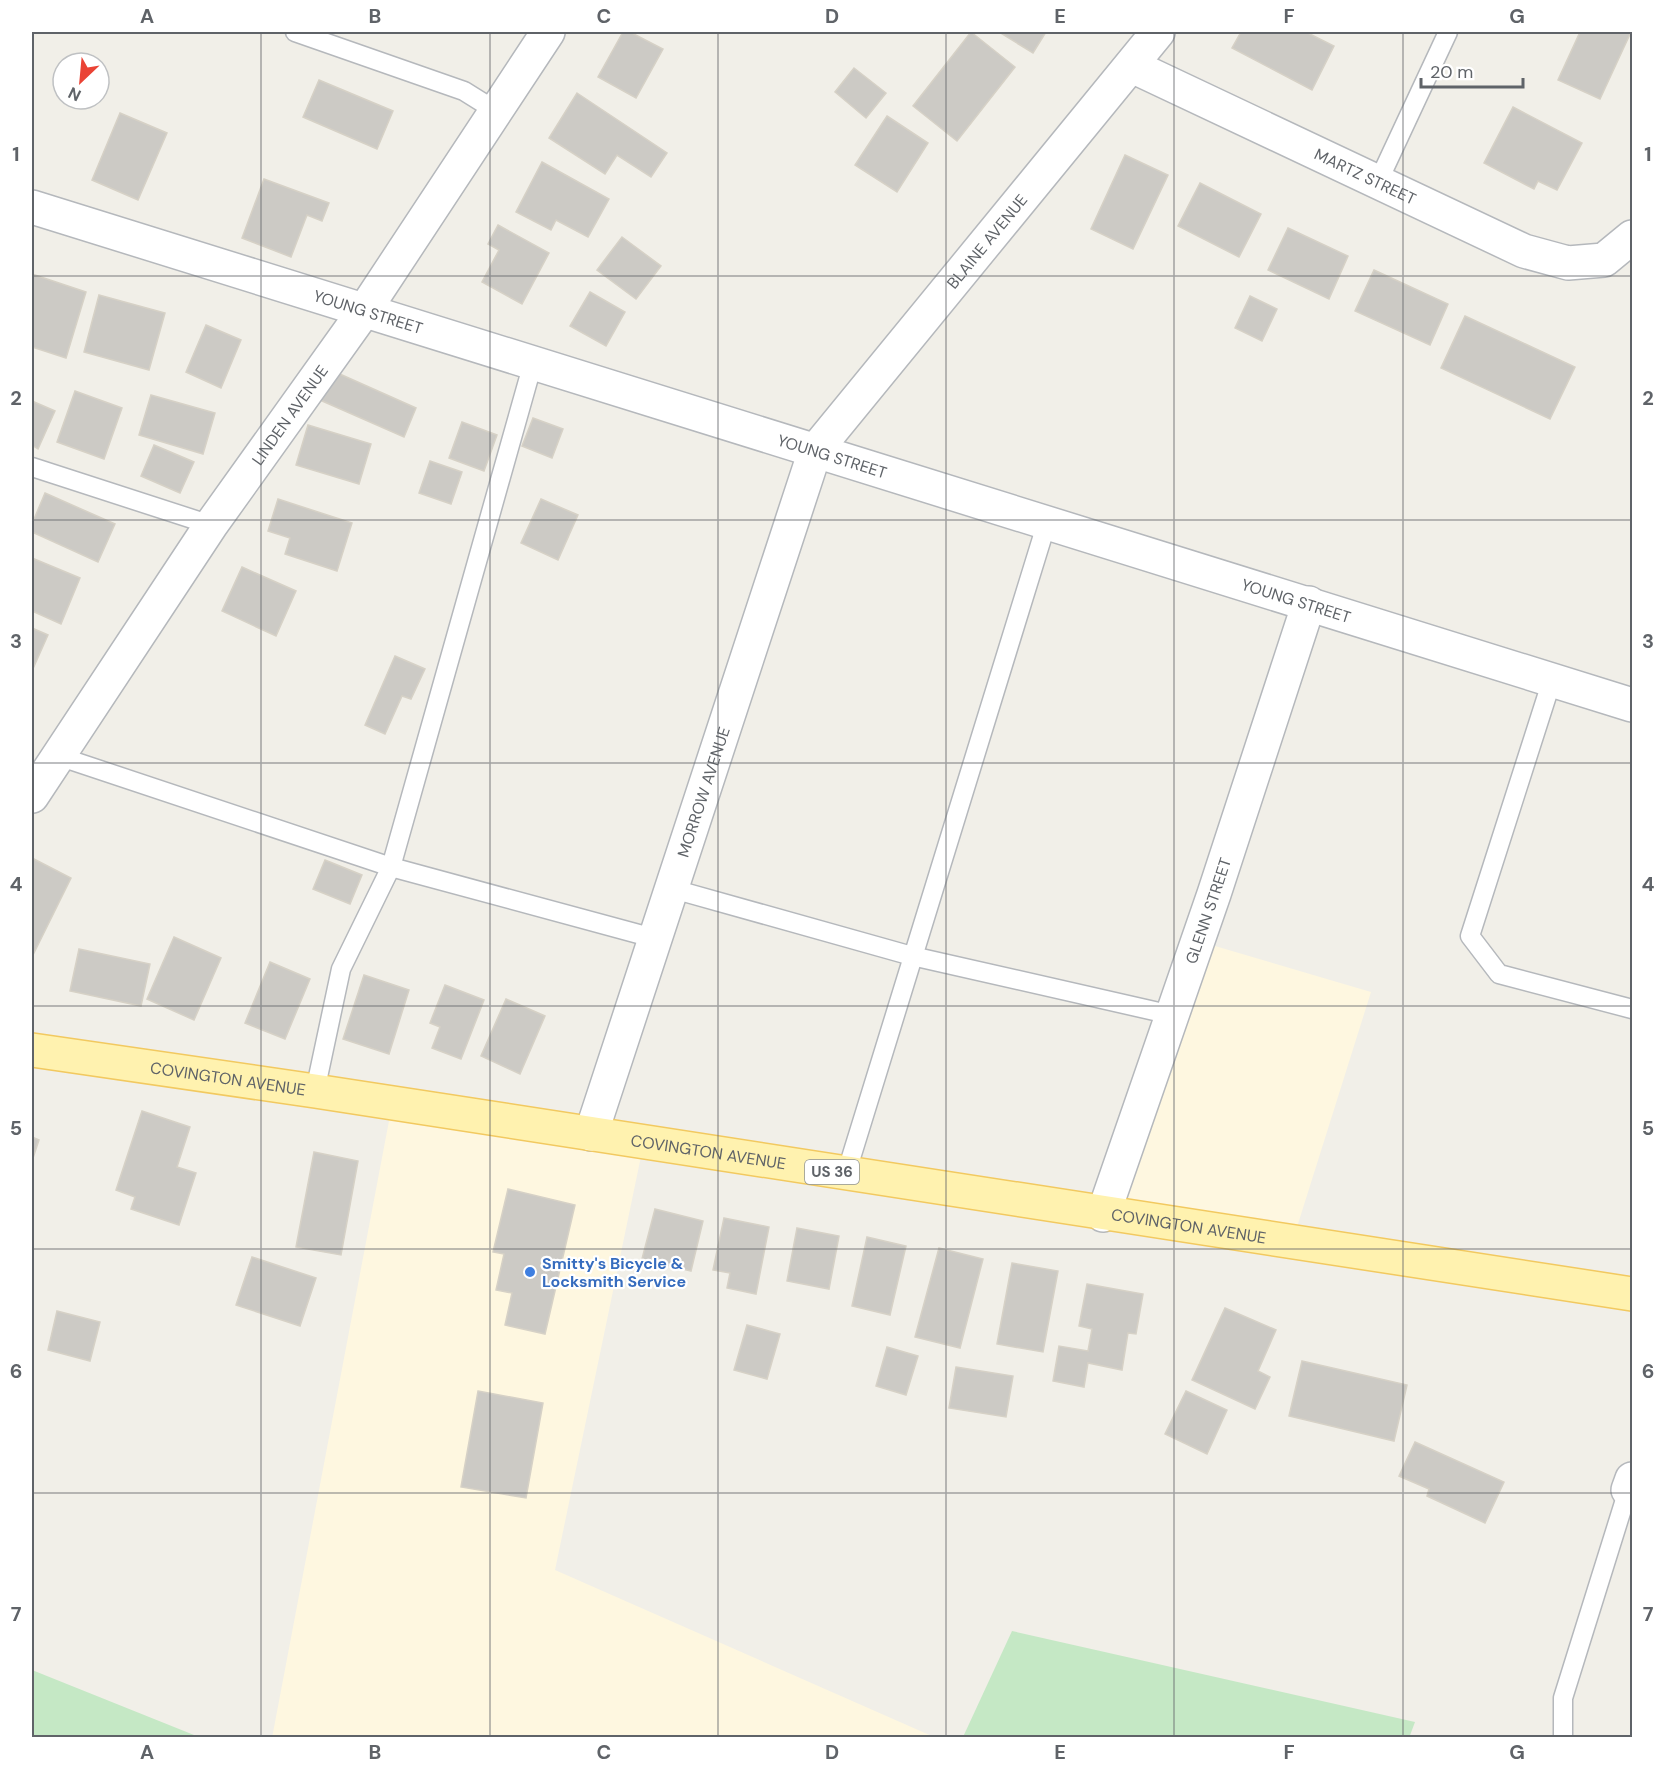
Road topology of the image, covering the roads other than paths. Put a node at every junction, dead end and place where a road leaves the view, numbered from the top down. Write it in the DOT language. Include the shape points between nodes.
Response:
graph roads {
  1 [pos="295,32"];
  2 [pos="548,32"];
  3 [pos="1158,32"];
  4 [pos="1448,32"];
  5 [pos="1132,66"];
  6 [pos="496,111"];
  7 [pos="1378,182"];
  8 [pos="32,207"];
  9 [pos="1632,237"];
  10 [pos="364,311"];
  11 [pos="533,363"];
  12 [pos="815,451"];
  13 [pos="32,467"];
  14 [pos="1047,522"];
  15 [pos="211,525"];
  16 [pos="1309,603"];
  17 [pos="1552,680"];
  18 [pos="1632,705"];
  19 [pos="58,756"];
  20 [pos="32,796"];
  21 [pos="391,867"];
  22 [pos="673,889"];
  23 [pos="657,939"];
  24 [pos="912,956"];
  25 [pos="1632,1009"];
  26 [pos="1172,1015"];
  27 [pos="32,1050"];
  28 [pos="315,1091"];
  29 [pos="591,1134"];
  30 [pos="846,1174"];
  31 [pos="1103,1215"];
  32 [pos="1632,1294"];
  33 [pos="1630,1484"];
  34 [pos="1563,1737"];
  1 -- 6 [label="lane" via="464,91"];
  2 -- 6 [label="street, LINDEN AVENUE"];
  3 -- 5 [label="street, BLAINE AVENUE"];
  4 -- 7 [label="lane"];
  5 -- 7 [label="street, MARTZ STREET"];
  5 -- 12 [label="street, BLAINE AVENUE"];
  6 -- 10 [label="street, LINDEN AVENUE"];
  7 -- 9 [label="street, MARTZ STREET" via="1524,250 1568,264 1604,260"];
  8 -- 10 [label="street, YOUNG STREET"];
  10 -- 11 [label="street, YOUNG STREET"];
  10 -- 15 [label="street, LINDEN AVENUE"];
  11 -- 12 [label="street, YOUNG STREET"];
  11 -- 21 [label="lane"];
  12 -- 14 [label="street, YOUNG STREET"];
  12 -- 22 [label="street, MORROW AVENUE"];
  13 -- 15 [label="lane"];
  14 -- 16 [label="street, YOUNG STREET"];
  14 -- 24 [label="lane"];
  15 -- 19 [label="street, LINDEN AVENUE"];
  16 -- 17 [label="street, YOUNG STREET"];
  16 -- 26 [label="street, GLENN STREET"];
  17 -- 18 [label="street, YOUNG STREET"];
  17 -- 25 [label="lane" via="1470,936 1499,974"];
  19 -- 20 [label="street, LINDEN AVENUE"];
  19 -- 21 [label="lane"];
  21 -- 23 [label="lane"];
  21 -- 28 [label="lane" via="341,969"];
  22 -- 23 [label="street, MORROW AVENUE"];
  22 -- 24 [label="lane"];
  23 -- 29 [label="street, MORROW AVENUE"];
  24 -- 26 [label="lane"];
  24 -- 30 [label="lane"];
  26 -- 31 [label="street, GLENN STREET"];
  27 -- 28 [label="main road, COVINGTON AVENUE / US 36"];
  28 -- 29 [label="main road, COVINGTON AVENUE / US 36"];
  29 -- 30 [label="main road, COVINGTON AVENUE / US 36"];
  30 -- 31 [label="main road, COVINGTON AVENUE / US 36"];
  31 -- 32 [label="main road, COVINGTON AVENUE / US 36"];
  33 -- 34 [label="lane" via="1563,1698"];
}
